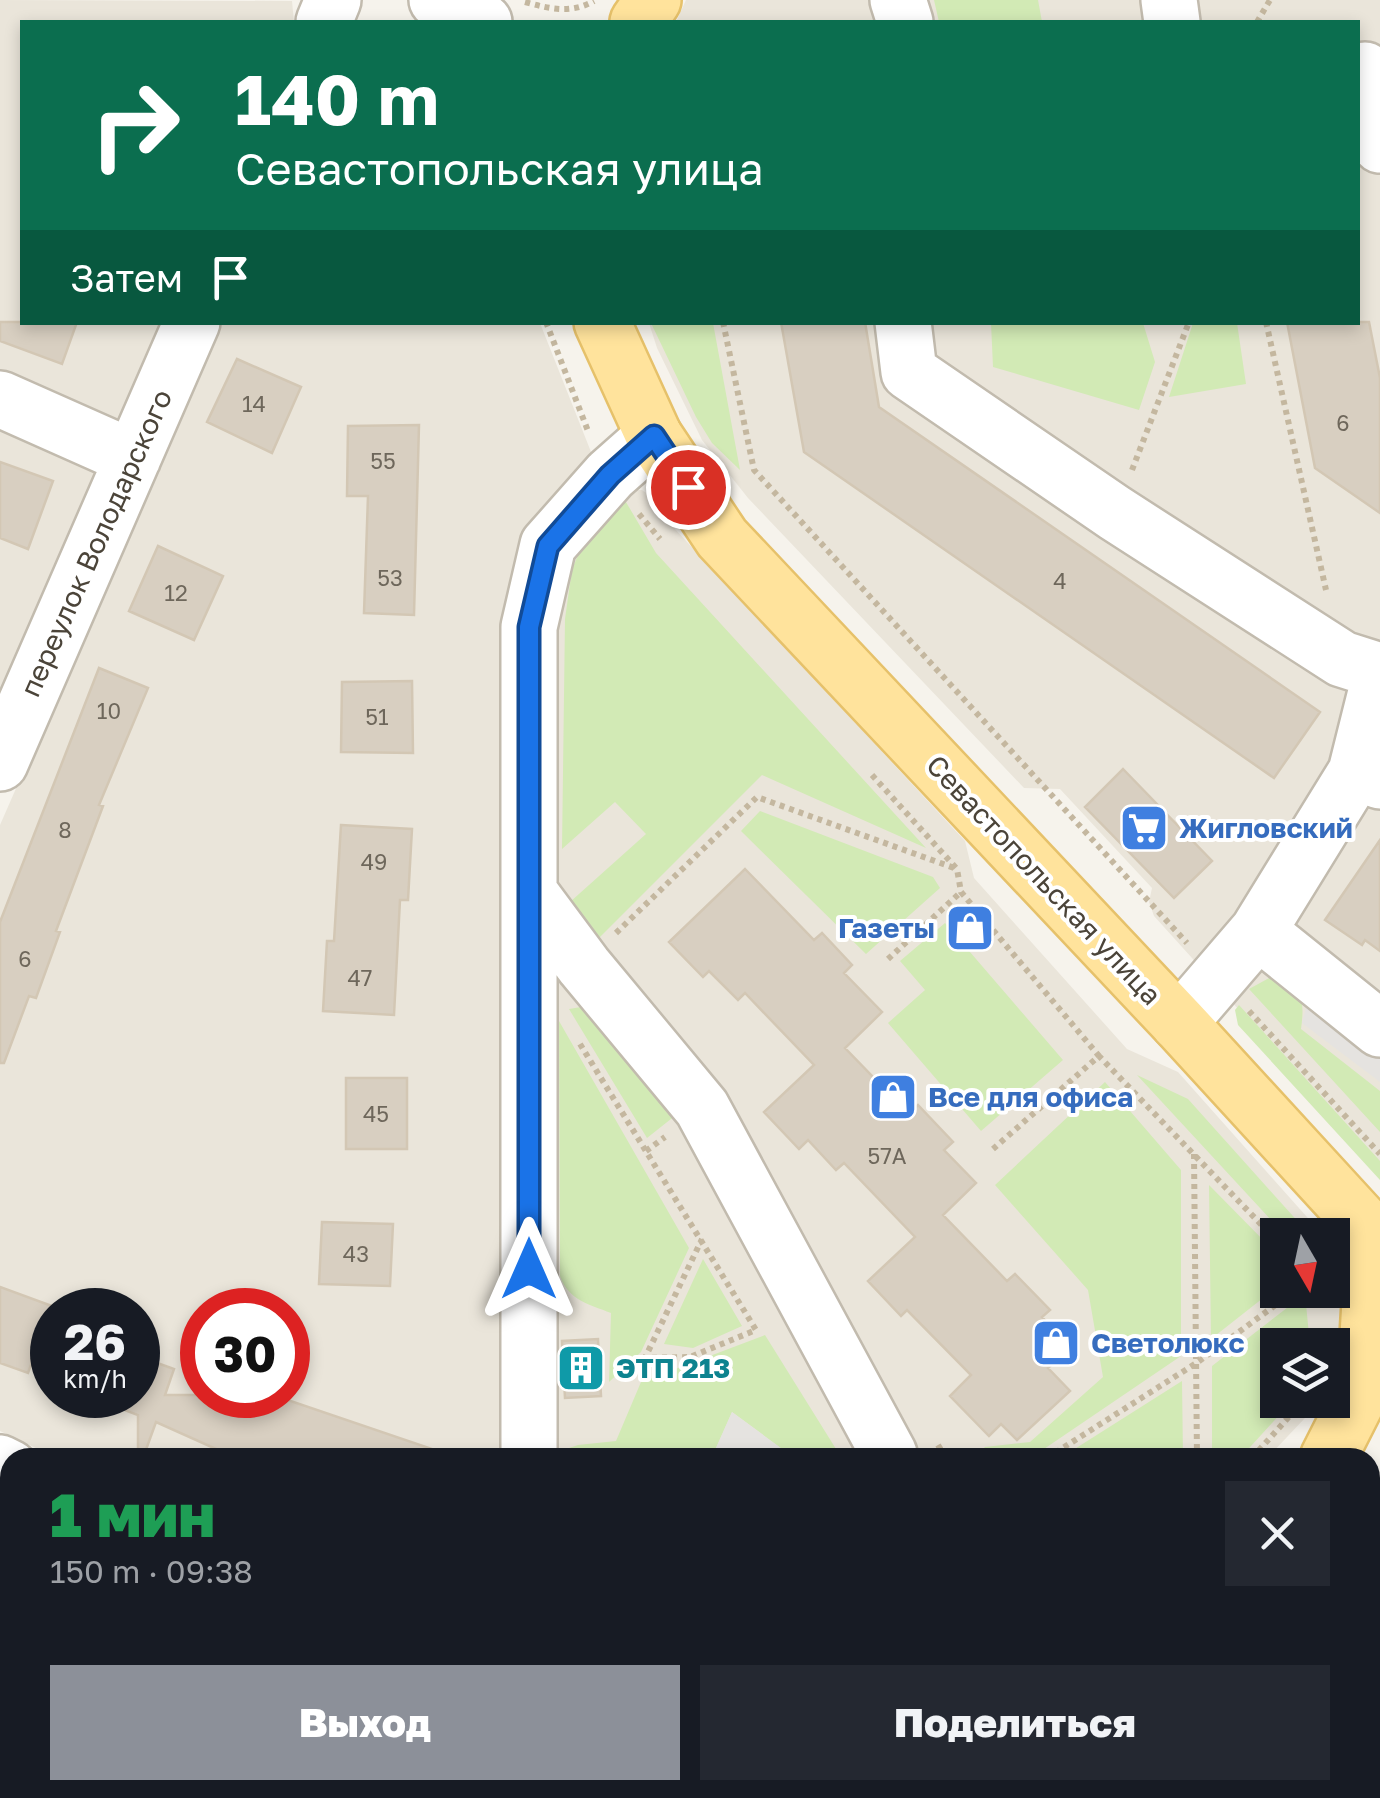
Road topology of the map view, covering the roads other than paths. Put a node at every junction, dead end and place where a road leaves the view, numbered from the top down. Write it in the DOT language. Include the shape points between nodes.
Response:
graph roads {
  1 [pos="437,0"];
  2 [pos="503,12"];
  3 [pos="1368,70"];
  4 [pos="1380,145"];
  5 [pos="191,325"];
  6 [pos="603,325"];
  7 [pos="902,325"];
  8 [pos="0,400"];
  9 [pos="654,436"];
  10 [pos="133,458"];
  11 [pos="1367,669"];
  12 [pos="0,764"];
  13 [pos="1368,776"];
  14 [pos="529,892"];
  15 [pos="1258,931"];
  16 [pos="1180,1023"];
  17 [pos="1380,1030"];
  18 [pos="1377,1239"];
  19 [pos="529,1448"];
  20 [pos="886,1448"];
  21 [pos="1333,1448"];
  1 -- 2 [label="street"];
  3 -- 4 [label="street"];
  5 -- 10 [label="street, переулок Володарского"];
  6 -- 9 [label="main road, Севастопольская улица"];
  7 -- 11 [label="street" via="909,372 1115,513"];
  8 -- 10 [label="street"];
  9 -- 14 [label="street" via="548,546 529,627"];
  9 -- 16 [label="main road, Севастопольская улица" via="722,538"];
  10 -- 12 [label="street, переулок Володарского"];
  11 -- 13 [label="street"];
  13 -- 15 [label="street"];
  14 -- 19 [label="street"];
  14 -- 20 [label="street" via="702,1108"];
  15 -- 16 [label="street"];
  15 -- 17 [label="street"];
  16 -- 18 [label="main road, Севастопольская улица"];
  18 -- 21 [label="main road, Севастопольская улица" via="1365,1385"];
}
